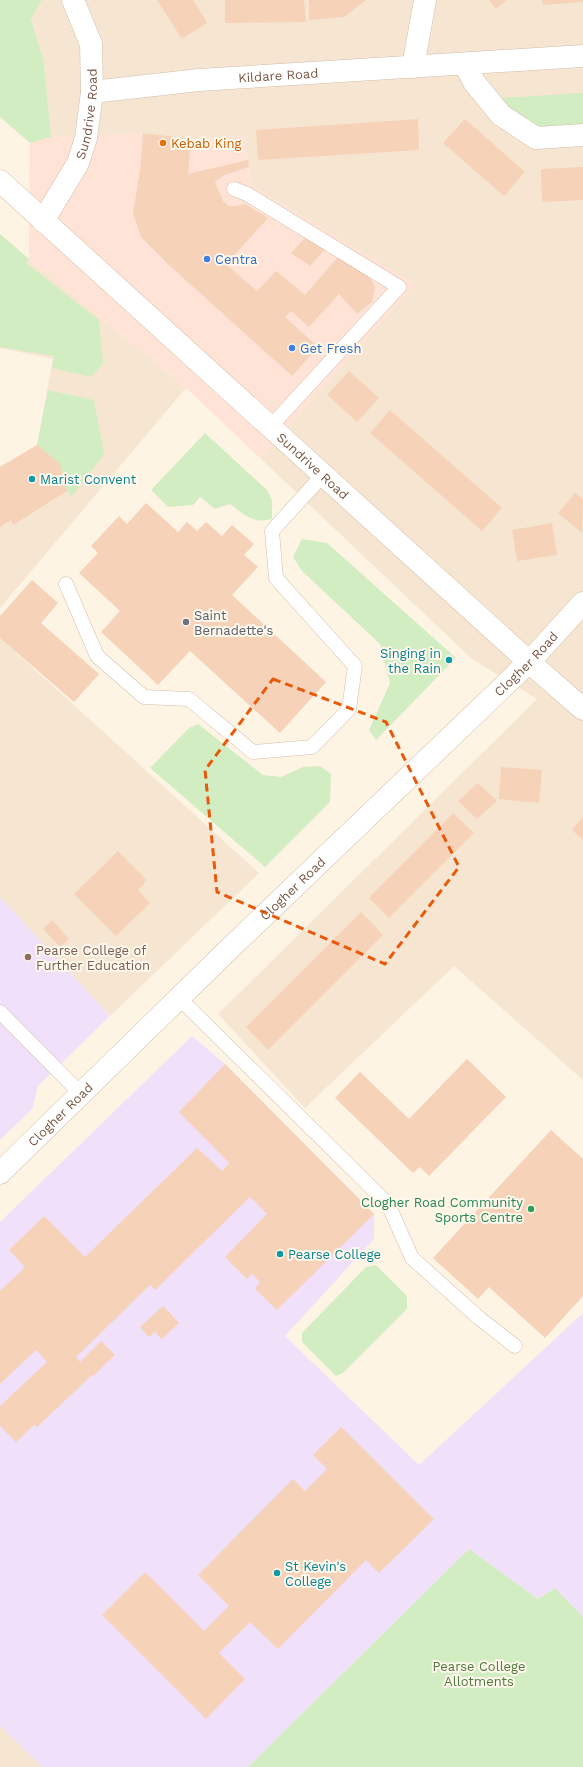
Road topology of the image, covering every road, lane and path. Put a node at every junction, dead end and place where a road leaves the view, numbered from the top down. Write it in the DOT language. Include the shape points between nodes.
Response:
graph roads {
  1 [pos="74,0"];
  2 [pos="425,0"];
  3 [pos="583,56"];
  4 [pos="465,64"];
  5 [pos="413,67"];
  6 [pos="92,92"];
  7 [pos="583,135"];
  8 [pos="0,181"];
  9 [pos="234,189"];
  10 [pos="43,220"];
  11 [pos="270,427"];
  12 [pos="323,475"];
  13 [pos="66,584"];
  14 [pos="583,603"];
  15 [pos="529,662"];
  16 [pos="583,709"];
  17 [pos="179,998"];
  18 [pos="0,1012"];
  19 [pos="81,1094"];
  20 [pos="0,1173"];
  21 [pos="515,1346"];
  1 -- 6 [label="street, Sundrive Road" via="91,44"];
  2 -- 5 [label="street"];
  3 -- 4 [label="street, Kildare Road"];
  4 -- 5 [label="street, Kildare Road"];
  4 -- 7 [label="street" via="474,82 501,115 536,138"];
  5 -- 6 [label="street, Kildare Road" via="199,80"];
  6 -- 10 [label="street, Sundrive Road" via="86,138 78,163"];
  8 -- 10 [label="street, Sundrive Road"];
  9 -- 11 [label="lane" via="247,194 399,287"];
  10 -- 11 [label="street, Sundrive Road"];
  11 -- 12 [label="street, Sundrive Road"];
  12 -- 13 [label="lane" via="272,531 276,578 355,666 349,709 312,747 254,752 189,699 144,697 97,656"];
  12 -- 15 [label="street, Sundrive Road"];
  14 -- 15 [label="street, Clogher Road"];
  15 -- 16 [label="street, Sundrive Road"];
  15 -- 17 [label="street, Clogher Road"];
  17 -- 19 [label="street, Clogher Road"];
  17 -- 21 [label="lane" via="388,1204 412,1258 479,1318"];
  18 -- 19 [label="lane"];
  19 -- 20 [label="street, Clogher Road"];
}
